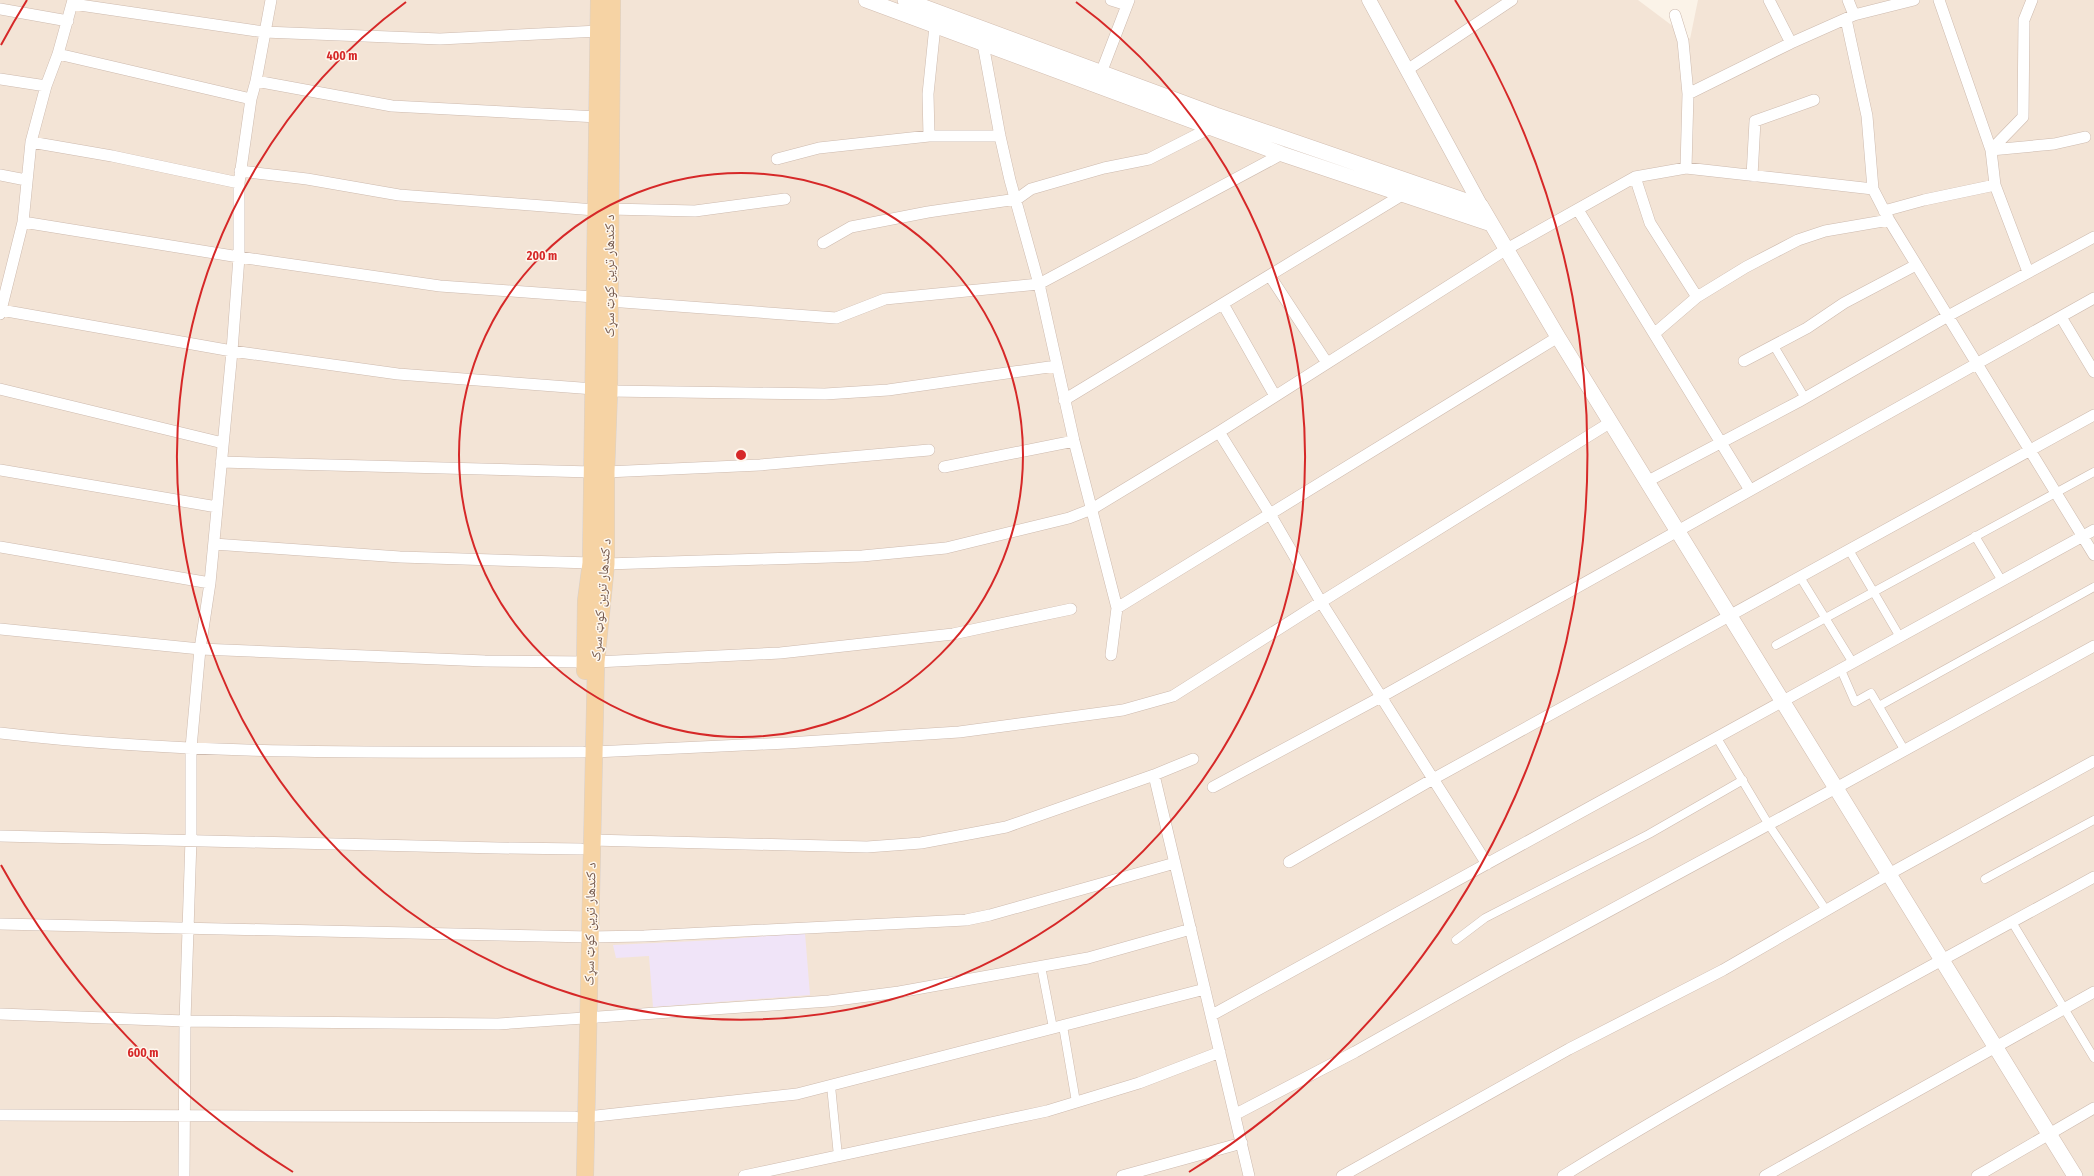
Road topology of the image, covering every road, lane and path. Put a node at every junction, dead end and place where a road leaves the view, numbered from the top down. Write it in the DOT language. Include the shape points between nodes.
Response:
graph roads {
  1 [pos="271,0"];
  2 [pos="599,0"];
  3 [pos="612,0"];
  4 [pos="866,0"];
  5 [pos="1111,0"];
  6 [pos="1370,0"];
  7 [pos="1512,0"];
  8 [pos="1769,0"];
  9 [pos="1848,0"];
  10 [pos="1914,0"];
  11 [pos="1939,0"];
  12 [pos="2032,0"];
  13 [pos="911,1"];
  14 [pos="73,2"];
  15 [pos="1128,3"];
  16 [pos="0,9"];
  17 [pos="1675,15"];
  18 [pos="1850,17"];
  19 [pos="68,21"];
  20 [pos="935,26"];
  21 [pos="599,31"];
  22 [pos="264,32"];
  23 [pos="1791,43"];
  24 [pos="983,44"];
  25 [pos="58,54"];
  26 [pos="1407,70"];
  27 [pos="1100,73"];
  28 [pos="0,79"];
  29 [pos="256,81"];
  30 [pos="46,86"];
  31 [pos="1688,94"];
  32 [pos="604,98"];
  33 [pos="251,99"];
  34 [pos="1814,100"];
  35 [pos="598,117"];
  36 [pos="1210,128"];
  37 [pos="930,136"];
  38 [pos="1000,136"];
  39 [pos="2085,137"];
  40 [pos="31,142"];
  41 [pos="1991,150"];
  42 [pos="1282,154"];
  43 [pos="777,159"];
  44 [pos="1686,168"];
  45 [pos="240,170"];
  46 [pos="0,175"];
  47 [pos="1752,176"];
  48 [pos="1635,177"];
  49 [pos="26,180"];
  50 [pos="239,183"];
  51 [pos="1995,185"];
  52 [pos="1873,189"];
  53 [pos="1402,195"];
  54 [pos="785,200"];
  55 [pos="1017,200"];
  56 [pos="1480,206"];
  57 [pos="603,210"];
  58 [pos="1578,210"];
  59 [pos="1887,215"];
  60 [pos="23,222"];
  61 [pos="1491,224"];
  62 [pos="2094,237"];
  63 [pos="823,243"];
  64 [pos="1505,250"];
  65 [pos="239,257"];
  66 [pos="1916,265"];
  67 [pos="2028,272"];
  68 [pos="5,276"];
  69 [pos="1270,276"];
  70 [pos="1039,284"];
  71 [pos="1697,297"];
  72 [pos="2094,298"];
  73 [pos="602,299"];
  74 [pos="1222,304"];
  75 [pos="1,312"];
  76 [pos="1948,316"];
  77 [pos="2061,317"];
  78 [pos="1655,333"];
  79 [pos="1558,337"];
  80 [pos="1774,346"];
  81 [pos="232,351"];
  82 [pos="1744,361"];
  83 [pos="1327,363"];
  84 [pos="1976,363"];
  85 [pos="1056,366"];
  86 [pos="2094,372"];
  87 [pos="0,389"];
  88 [pos="602,390"];
  89 [pos="1275,396"];
  90 [pos="1805,398"];
  91 [pos="1064,400"];
  92 [pos="2094,414"];
  93 [pos="1611,422"];
  94 [pos="1218,432"];
  95 [pos="1074,441"];
  96 [pos="1721,442"];
  97 [pos="223,443"];
  98 [pos="930,450"];
  99 [pos="2030,450"];
  100 [pos="221,462"];
  101 [pos="944,466"];
  102 [pos="0,470"];
  103 [pos="599,472"];
  104 [pos="2094,472"];
  105 [pos="1648,481"];
  106 [pos="1750,490"];
  107 [pos="2055,492"];
  108 [pos="217,507"];
  109 [pos="1092,509"];
  110 [pos="1270,514"];
  111 [pos="1678,530"];
  112 [pos="2094,530"];
  113 [pos="1975,536"];
  114 [pos="2083,537"];
  115 [pos="214,544"];
  116 [pos="0,547"];
  117 [pos="1849,550"];
  118 [pos="2094,555"];
  119 [pos="598,564"];
  120 [pos="1800,577"];
  121 [pos="2002,581"];
  122 [pos="210,583"];
  123 [pos="2094,587"];
  124 [pos="1874,593"];
  125 [pos="1321,602"];
  126 [pos="1071,608"];
  127 [pos="1117,608"];
  128 [pos="1730,615"];
  129 [pos="1825,618"];
  130 [pos="0,629"];
  131 [pos="1900,637"];
  132 [pos="1776,645"];
  133 [pos="2094,646"];
  134 [pos="200,649"];
  135 [pos="1111,655"];
  136 [pos="590,662"];
  137 [pos="1853,663"];
  138 [pos="1841,670"];
  139 [pos="1381,696"];
  140 [pos="1783,702"];
  141 [pos="1879,706"];
  142 [pos="0,733"];
  143 [pos="1717,738"];
  144 [pos="191,748"];
  145 [pos="1905,751"];
  146 [pos="589,752"];
  147 [pos="1193,759"];
  148 [pos="2094,761"];
  149 [pos="1154,775"];
  150 [pos="1433,779"];
  151 [pos="1743,780"];
  152 [pos="1213,787"];
  153 [pos="1836,788"];
  154 [pos="2094,820"];
  155 [pos="1769,825"];
  156 [pos="0,836"];
  157 [pos="191,839"];
  158 [pos="587,844"];
  159 [pos="1289,862"];
  160 [pos="1175,863"];
  161 [pos="1487,864"];
  162 [pos="1889,874"];
  163 [pos="2094,877"];
  164 [pos="1985,879"];
  165 [pos="1826,910"];
  166 [pos="2012,922"];
  167 [pos="0,924"];
  168 [pos="187,928"];
  169 [pos="1191,929"];
  170 [pos="584,937"];
  171 [pos="1456,940"];
  172 [pos="1942,960"];
  173 [pos="1041,966"];
  174 [pos="1205,989"];
  175 [pos="2094,992"];
  176 [pos="2064,1008"];
  177 [pos="0,1014"];
  178 [pos="1212,1015"];
  179 [pos="583,1018"];
  180 [pos="185,1021"];
  181 [pos="1058,1027"];
  182 [pos="1995,1046"];
  183 [pos="1220,1052"];
  184 [pos="2093,1053"];
  185 [pos="831,1086"];
  186 [pos="1076,1102"];
  187 [pos="2094,1108"];
  188 [pos="1236,1114"];
  189 [pos="0,1116"];
  190 [pos="185,1116"];
  191 [pos="581,1117"];
  192 [pos="2049,1133"];
  193 [pos="1242,1143"];
  194 [pos="838,1156"];
  195 [pos="184,1176"];
  196 [pos="574,1176"];
  197 [pos="585,1176"];
  198 [pos="744,1176"];
  199 [pos="1122,1176"];
  200 [pos="1249,1176"];
  201 [pos="1342,1176"];
  202 [pos="1563,1176"];
  203 [pos="1765,1176"];
  204 [pos="1977,1176"];
  205 [pos="2075,1176"];
  1 -- 22 [label="street"];
  2 -- 21 [label="main road, د کندهار ترين کوټ سړک"];
  3 -- 32 [label="main road, د کندهار ترين کوټ سړک"];
  4 -- 20 [label="main road"];
  5 -- 15 [label="street"];
  6 -- 26 [label="street"];
  7 -- 26 [label="street"];
  8 -- 23 [label="street"];
  9 -- 18 [label="street"];
  10 -- 18 [label="street"];
  11 -- 41 [label="street"];
  12 -- 41 [label="street" via="2024,20 2023,117"];
  13 -- 27 [label="main road"];
  14 -- 19 [label="street"];
  14 -- 22 [label="street"];
  15 -- 27 [label="street"];
  16 -- 19 [label="street"];
  17 -- 31 [label="street" via="1683,41"];
  18 -- 23 [label="street"];
  18 -- 52 [label="street" via="1867,116"];
  19 -- 25 [label="street"];
  20 -- 24 [label="main road"];
  20 -- 37 [label="street" via="928,94"];
  21 -- 22 [label="street" via="440,39"];
  21 -- 32 [label="main road, د کندهار ترين کوټ سړک"];
  22 -- 29 [label="street"];
  23 -- 31 [label="street"];
  24 -- 36 [label="main road"];
  24 -- 38 [label="street"];
  25 -- 30 [label="street"];
  25 -- 33 [label="street"];
  26 -- 56 [label="street"];
  27 -- 56 [label="main road"];
  28 -- 30 [label="street"];
  29 -- 33 [label="street"];
  29 -- 35 [label="street" via="392,106"];
  30 -- 40 [label="street"];
  31 -- 44 [label="street"];
  32 -- 35 [label="main road, د کندهار ترين کوټ سړک"];
  32 -- 57 [label="main road, د کندهار ترين کوټ سړک"];
  33 -- 45 [label="street"];
  34 -- 47 [label="street" via="1755,121"];
  35 -- 57 [label="main road, د کندهار ترين کوټ سړک"];
  36 -- 42 [label="main road"];
  36 -- 55 [label="street" via="1149,159 1104,168 1031,189"];
  37 -- 38 [label="street"];
  37 -- 43 [label="street" via="819,148"];
  38 -- 55 [label="street"];
  39 -- 41 [label="street" via="2054,144"];
  40 -- 49 [label="street"];
  40 -- 50 [label="street"];
  41 -- 51 [label="street"];
  42 -- 53 [label="main road"];
  42 -- 70 [label="street"];
  44 -- 47 [label="street"];
  44 -- 48 [label="street"];
  45 -- 50 [label="street"];
  45 -- 57 [label="street" via="399,195"];
  46 -- 49 [label="street"];
  47 -- 52 [label="street"];
  48 -- 58 [label="street"];
  48 -- 71 [label="street" via="1650,223"];
  49 -- 60 [label="street"];
  50 -- 65 [label="street"];
  51 -- 59 [label="street" via="1924,200"];
  51 -- 67 [label="street"];
  52 -- 59 [label="street"];
  53 -- 61 [label="main road"];
  53 -- 69 [label="street"];
  54 -- 57 [label="street" via="695,211"];
  55 -- 63 [label="street" via="928,212 851,228"];
  55 -- 70 [label="street"];
  56 -- 61 [label="main road"];
  57 -- 73 [label="main road, د کندهار ترين کوټ سړک"];
  58 -- 64 [label="street"];
  58 -- 78 [label="street"];
  59 -- 66 [label="street"];
  59 -- 71 [label="street" via="1798,240 1746,267"];
  60 -- 65 [label="street"];
  60 -- 68 [label="street"];
  61 -- 64 [label="main road"];
  62 -- 67 [label="street"];
  64 -- 79 [label="main road"];
  64 -- 83 [label="street"];
  65 -- 73 [label="street" via="440,286"];
  65 -- 81 [label="street"];
  66 -- 76 [label="street"];
  66 -- 80 [label="street" via="1844,303 1808,328"];
  67 -- 76 [label="street"];
  68 -- 75 [label="street"];
  69 -- 74 [label="street"];
  69 -- 83 [label="street"];
  70 -- 73 [label="street" via="885,299 836,318"];
  70 -- 85 [label="street"];
  71 -- 78 [label="street"];
  72 -- 77 [label="street"];
  73 -- 88 [label="main road, د کندهار ترين کوټ سړک"];
  74 -- 89 [label="street"];
  74 -- 91 [label="street"];
  75 -- 81 [label="street"];
  76 -- 84 [label="street"];
  76 -- 90 [label="street"];
  77 -- 84 [label="street"];
  77 -- 86 [label="street"];
  78 -- 96 [label="street"];
  79 -- 93 [label="main road"];
  79 -- 110 [label="street"];
  80 -- 82 [label="street"];
  80 -- 90 [label="street"];
  81 -- 88 [label="street" via="398,374"];
  81 -- 97 [label="street"];
  83 -- 89 [label="street"];
  84 -- 99 [label="street"];
  84 -- 106 [label="street"];
  85 -- 88 [label="street" via="888,390 825,394"];
  85 -- 91 [label="street"];
  87 -- 97 [label="street"];
  88 -- 103 [label="main road, د کندهار ترين کوټ سړک"];
  89 -- 94 [label="street"];
  90 -- 96 [label="street"];
  91 -- 95 [label="street"];
  92 -- 99 [label="street"];
  93 -- 105 [label="main road"];
  93 -- 125 [label="street"];
  94 -- 109 [label="street"];
  94 -- 110 [label="street"];
  95 -- 101 [label="street"];
  95 -- 109 [label="street"];
  96 -- 105 [label="street"];
  96 -- 106 [label="street"];
  97 -- 100 [label="street"];
  98 -- 103 [label="street" via="760,465"];
  99 -- 107 [label="street"];
  99 -- 117 [label="street"];
  100 -- 103 [label="street"];
  100 -- 108 [label="street"];
  102 -- 108 [label="street"];
  103 -- 119 [label="main road, د کندهار ترين کوټ سړک"];
  104 -- 107 [label="street"];
  105 -- 111 [label="main road"];
  106 -- 111 [label="street"];
  107 -- 113 [label="street"];
  107 -- 114 [label="street"];
  108 -- 115 [label="street"];
  109 -- 119 [label="street" via="1069,518 946,548 862,556"];
  109 -- 127 [label="street"];
  110 -- 125 [label="street"];
  110 -- 127 [label="street"];
  111 -- 128 [label="main road"];
  111 -- 139 [label="street"];
  112 -- 114 [label="street"];
  113 -- 121 [label="street"];
  113 -- 124 [label="street"];
  114 -- 118 [label="street"];
  114 -- 121 [label="street"];
  115 -- 119 [label="street" via="400,557"];
  115 -- 122 [label="street"];
  116 -- 122 [label="street"];
  117 -- 120 [label="street"];
  117 -- 124 [label="street"];
  119 -- 136 [label="main road, د کندهار ترين کوټ سړک"];
  120 -- 128 [label="street"];
  120 -- 129 [label="street"];
  121 -- 131 [label="street"];
  122 -- 134 [label="street"];
  123 -- 141 [label="street"];
  124 -- 129 [label="street"];
  124 -- 131 [label="street"];
  125 -- 139 [label="street"];
  125 -- 146 [label="street" via="1173,696 1123,710 959,732"];
  126 -- 136 [label="street" via="937,636 780,653"];
  127 -- 135 [label="street"];
  128 -- 140 [label="main road"];
  128 -- 150 [label="street"];
  129 -- 132 [label="street"];
  129 -- 137 [label="street"];
  130 -- 134 [label="street"];
  131 -- 137 [label="street"];
  133 -- 145 [label="street"];
  134 -- 136 [label="street" via="485,661"];
  134 -- 144 [label="street"];
  136 -- 146 [label="main road, د کندهار ترين کوټ سړک"];
  137 -- 138 [label="street"];
  138 -- 140 [label="street"];
  138 -- 141 [label="street" via="1856,702 1871,693"];
  139 -- 150 [label="street"];
  139 -- 152 [label="street"];
  140 -- 143 [label="street"];
  140 -- 153 [label="main road"];
  141 -- 145 [label="street"];
  142 -- 144 [label="street"];
  143 -- 151 [label="street"];
  143 -- 161 [label="street"];
  144 -- 146 [label="street" via="351,752"];
  144 -- 157 [label="street"];
  145 -- 153 [label="street"];
  146 -- 158 [label="main road, د کندهار ترين کوټ سړک"];
  147 -- 149 [label="street"];
  148 -- 162 [label="street"];
  149 -- 158 [label="street" via="1006,827 921,843 867,847"];
  149 -- 160 [label="street"];
  150 -- 159 [label="street"];
  150 -- 161 [label="street"];
  151 -- 155 [label="street"];
  151 -- 171 [label="street" via="1649,834 1492,914"];
  153 -- 155 [label="street"];
  153 -- 162 [label="main road"];
  154 -- 164 [label="street"];
  155 -- 165 [label="street"];
  155 -- 188 [label="street" via="1502,969 1355,1052"];
  156 -- 157 [label="street"];
  157 -- 158 [label="street" via="498,848"];
  157 -- 168 [label="street"];
  158 -- 170 [label="main road, د کندهار ترين کوټ سړک"];
  160 -- 169 [label="street"];
  160 -- 170 [label="street" via="966,920"];
  161 -- 178 [label="street"];
  162 -- 165 [label="street"];
  162 -- 172 [label="main road"];
  163 -- 166 [label="street"];
  165 -- 201 [label="street" via="1722,970 1569,1049"];
  166 -- 172 [label="street"];
  166 -- 176 [label="street"];
  167 -- 168 [label="street"];
  168 -- 170 [label="street"];
  168 -- 180 [label="street"];
  169 -- 173 [label="street" via="1088,958"];
  169 -- 174 [label="street"];
  170 -- 179 [label="main road, د کندهار ترين کوټ سړک"];
  172 -- 182 [label="main road"];
  172 -- 202 [label="street" via="1648,1123"];
  173 -- 179 [label="street" via="899,992 829,1001"];
  173 -- 181 [label="street"];
  174 -- 178 [label="street"];
  174 -- 181 [label="street"];
  175 -- 176 [label="street"];
  176 -- 182 [label="street"];
  176 -- 184 [label="street"];
  177 -- 180 [label="street"];
  178 -- 183 [label="street"];
  179 -- 180 [label="street" via="498,1024"];
  179 -- 191 [label="main road, د کندهار ترين کوټ سړک"];
  180 -- 190 [label="street"];
  181 -- 185 [label="street"];
  181 -- 186 [label="street"];
  182 -- 192 [label="main road"];
  182 -- 203 [label="street"];
  183 -- 186 [label="street" via="1139,1083"];
  183 -- 188 [label="street"];
  185 -- 191 [label="street" via="797,1094"];
  185 -- 194 [label="street"];
  186 -- 194 [label="street" via="1047,1111"];
  187 -- 192 [label="street"];
  188 -- 193 [label="street"];
  189 -- 190 [label="street"];
  190 -- 191 [label="street"];
  190 -- 195 [label="street"];
  191 -- 196 [label="main road, د کندهار ترين کوټ سړک"];
  191 -- 197 [label="main road, د کندهار ترين کوټ سړک"];
  192 -- 204 [label="street"];
  192 -- 205 [label="main road"];
  193 -- 199 [label="street"];
  193 -- 200 [label="street"];
  194 -- 198 [label="street"];
}
